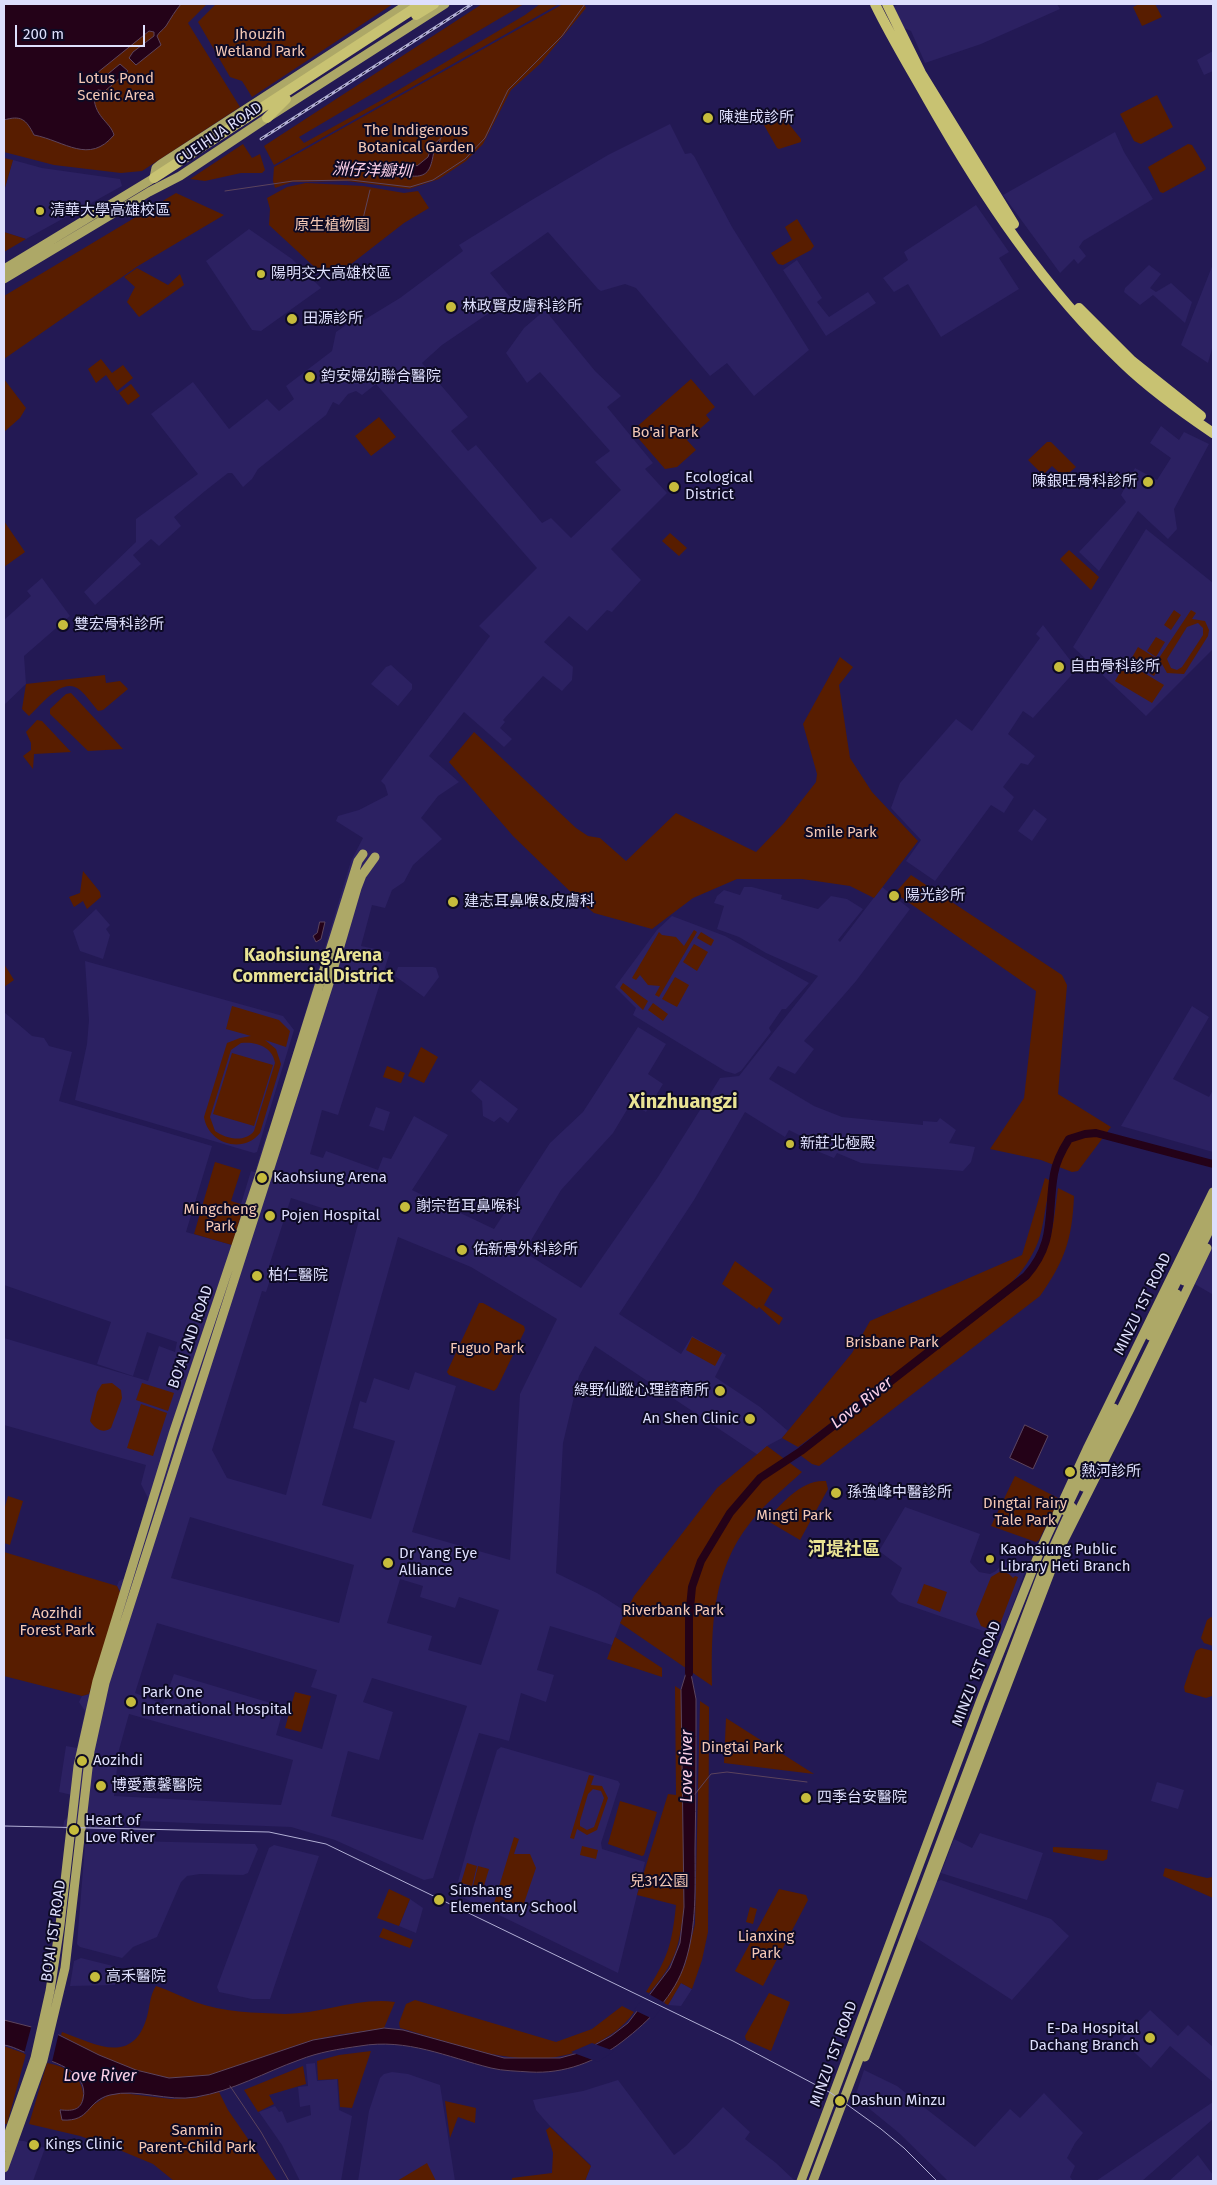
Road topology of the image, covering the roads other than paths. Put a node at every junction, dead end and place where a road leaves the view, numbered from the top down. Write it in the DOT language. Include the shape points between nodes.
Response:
graph roads {
  1 [pos="408,4"];
  2 [pos="421,4"];
  3 [pos="434,4"];
  4 [pos="445,4"];
  5 [pos="875,4"];
  6 [pos="880,4"];
  7 [pos="886,4"];
  8 [pos="901,48"];
  9 [pos="267,118"];
  10 [pos="969,162"];
  11 [pos="154,178"];
  12 [pos="4,269"];
  13 [pos="4,279"];
  14 [pos="1086,321"];
  15 [pos="1094,343"];
  16 [pos="1213,426"];
  17 [pos="1213,435"];
  18 [pos="363,854"];
  19 [pos="375,858"];
  20 [pos="1213,1192"];
  21 [pos="1213,1208"];
  22 [pos="1213,1223"];
  23 [pos="1213,1235"];
  24 [pos="970,1753"];
  25 [pos="69,1835"];
  26 [pos="80,1836"];
  27 [pos="46,2029"];
  28 [pos="39,2059"];
  29 [pos="4,2147"];
  30 [pos="4,2168"];
  31 [pos="801,2181"];
  32 [pos="806,2181"];
  33 [pos="813,2181"];
  34 [pos="818,2181"];
  1 -- 11 [label="main road, CUEIHUA ROAD" via="161,164 156,168"];
  2 -- 11 [label="highway"];
  3 -- 9 [label="highway" via="303,87"];
  4 -- 9 [label="main road, CUEIHUA ROAD"];
  5 -- 14 [label="highway" via="960,158 1034,264"];
  6 -- 8 [label="highway"];
  7 -- 10 [label="highway" via="899,38"];
  7 -- 14 [label="highway" via="921,73 1016,228"];
  9 -- 13 [label="main road, CUEIHUA ROAD" via="180,176"];
  11 -- 12 [label="main road, CUEIHUA ROAD"];
  14 -- 16 [label="highway"];
  14 -- 17 [label="highway" via="1124,364"];
  15 -- 17 [label="highway" via="1146,387"];
  18 -- 25 [label="main road, BO'AI 2ND ROAD" via="358,860 100,1669 80,1749"];
  19 -- 26 [label="main road, BO'AI 2ND ROAD" via="362,874 357,888 105,1683 90,1751"];
  20 -- 24 [label="main road, MINZU 1ST ROAD" via="1042,1545"];
  21 -- 24 [label="main road, MINZU 1ST ROAD" via="1047,1547"];
  22 -- 24 [label="main road, MINZU 1ST ROAD" via="1049,1555"];
  23 -- 24 [label="main road, MINZU 1ST ROAD" via="1067,1532"];
  24 -- 31 [label="main road, MINZU 1ST ROAD"];
  24 -- 32 [label="main road, MINZU 1ST ROAD"];
  24 -- 33 [label="main road, MINZU 1ST ROAD"];
  24 -- 34 [label="main road, MINZU 1ST ROAD"];
  25 -- 27 [label="main road, BO'AI 1ST ROAD"];
  26 -- 27 [label="main road, BO'AI 1ST ROAD" via="66,1961"];
  27 -- 28 [label="main road"];
  28 -- 29 [label="main road"];
  28 -- 30 [label="main road"];
}
